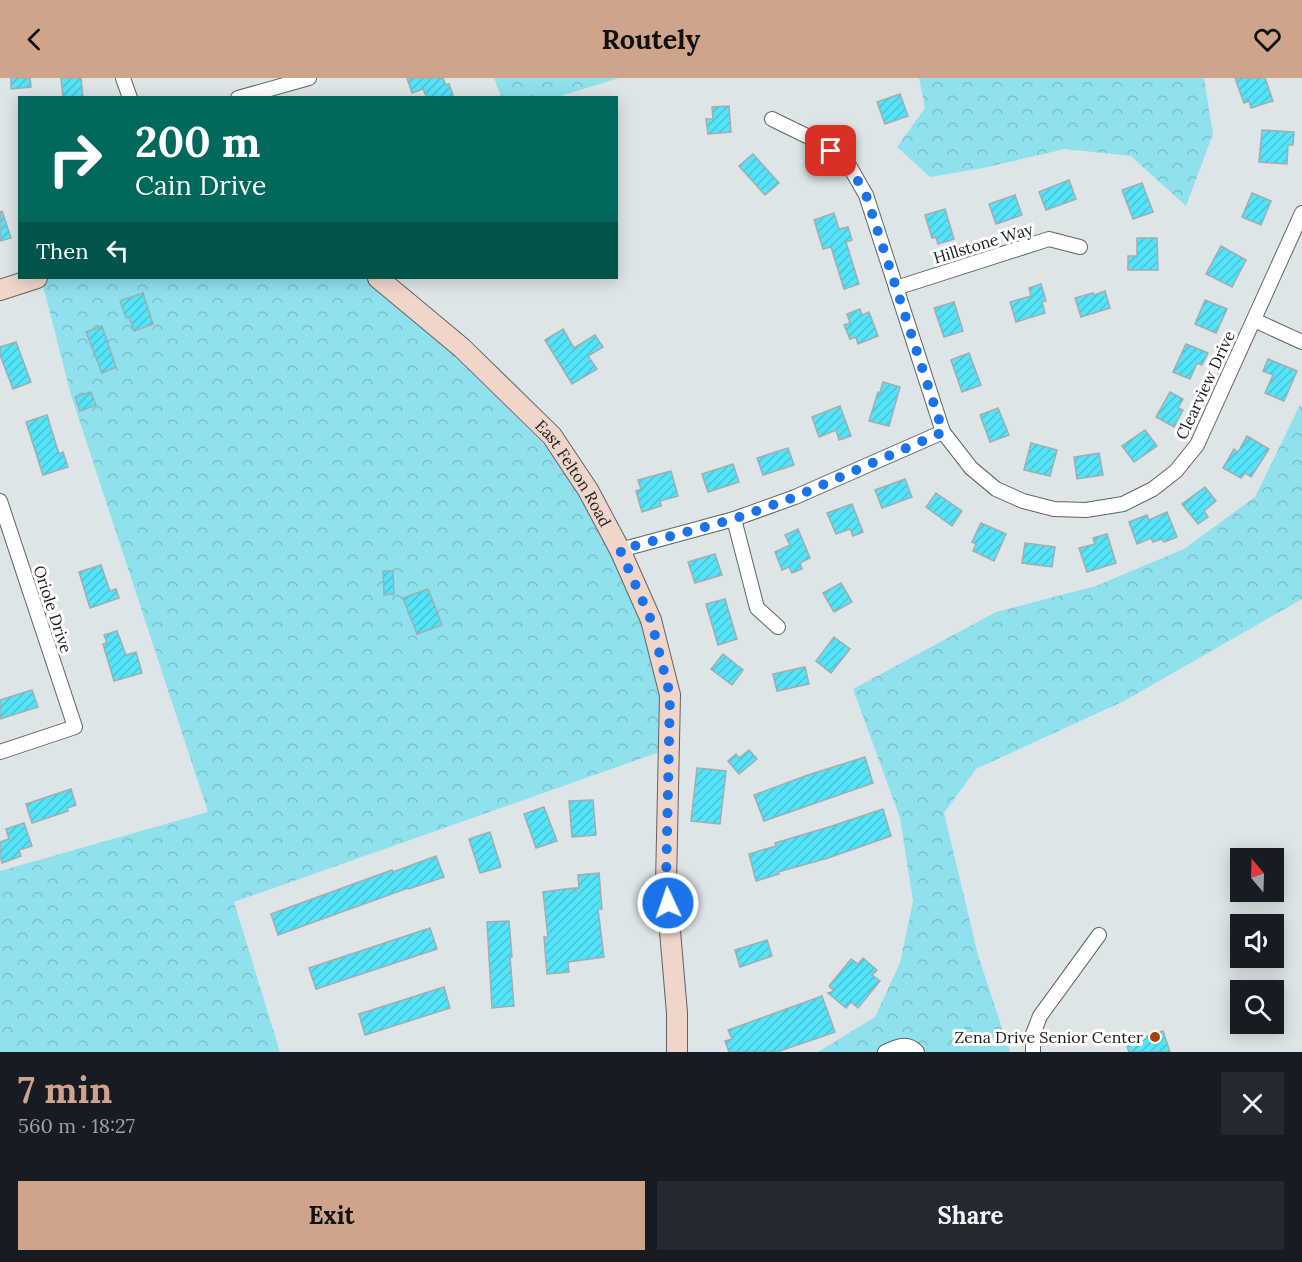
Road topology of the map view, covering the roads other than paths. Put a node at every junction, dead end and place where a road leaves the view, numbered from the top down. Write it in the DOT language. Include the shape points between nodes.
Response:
graph roads {
  1 [pos="123,78"];
  2 [pos="309,78"];
  3 [pos="129,96"];
  4 [pos="245,96"];
  5 [pos="772,119"];
  6 [pos="1302,213"];
  7 [pos="1080,247"];
  8 [pos="34,279"];
  9 [pos="379,279"];
  10 [pos="896,288"];
  11 [pos="0,290"];
  12 [pos="1254,320"];
  13 [pos="1302,342"];
  14 [pos="943,432"];
  15 [pos="0,501"];
  16 [pos="734,519"];
  17 [pos="620,550"];
  18 [pos="778,627"];
  19 [pos="0,752"];
  20 [pos="1099,936"];
  21 [pos="677,1052"];
  22 [pos="885,1052"];
  23 [pos="917,1052"];
  24 [pos="1033,1052"];
  1 -- 3 [label="street"];
  2 -- 4 [label="street"];
  5 -- 10 [label="street, Clearview Drive" via="815,140 847,162 866,195"];
  6 -- 12 [label="street, Clearview Drive"];
  7 -- 10 [label="street, Hillstone Way" via="1050,240"];
  8 -- 11 [label="street"];
  9 -- 17 [label="street, East Felton Road" via="462,348 552,436 588,490"];
  10 -- 14 [label="street, Clearview Drive"];
  12 -- 13 [label="street"];
  12 -- 14 [label="street, Clearview Drive" via="1197,445 1176,471 1153,489 1123,504 1086,510 1054,509 1023,501 996,489 979,475"];
  14 -- 16 [label="street" via="795,497"];
  15 -- 19 [label="street, Oriole Drive" via="75,727"];
  16 -- 17 [label="street"];
  16 -- 18 [label="street" via="757,608"];
  17 -- 21 [label="street, East Felton Road" via="651,620 670,695 666,884"];
  20 -- 24 [label="street" via="1040,1016 1033,1034"];
  22 -- 23 [label="street" via="907,1045"];
}
